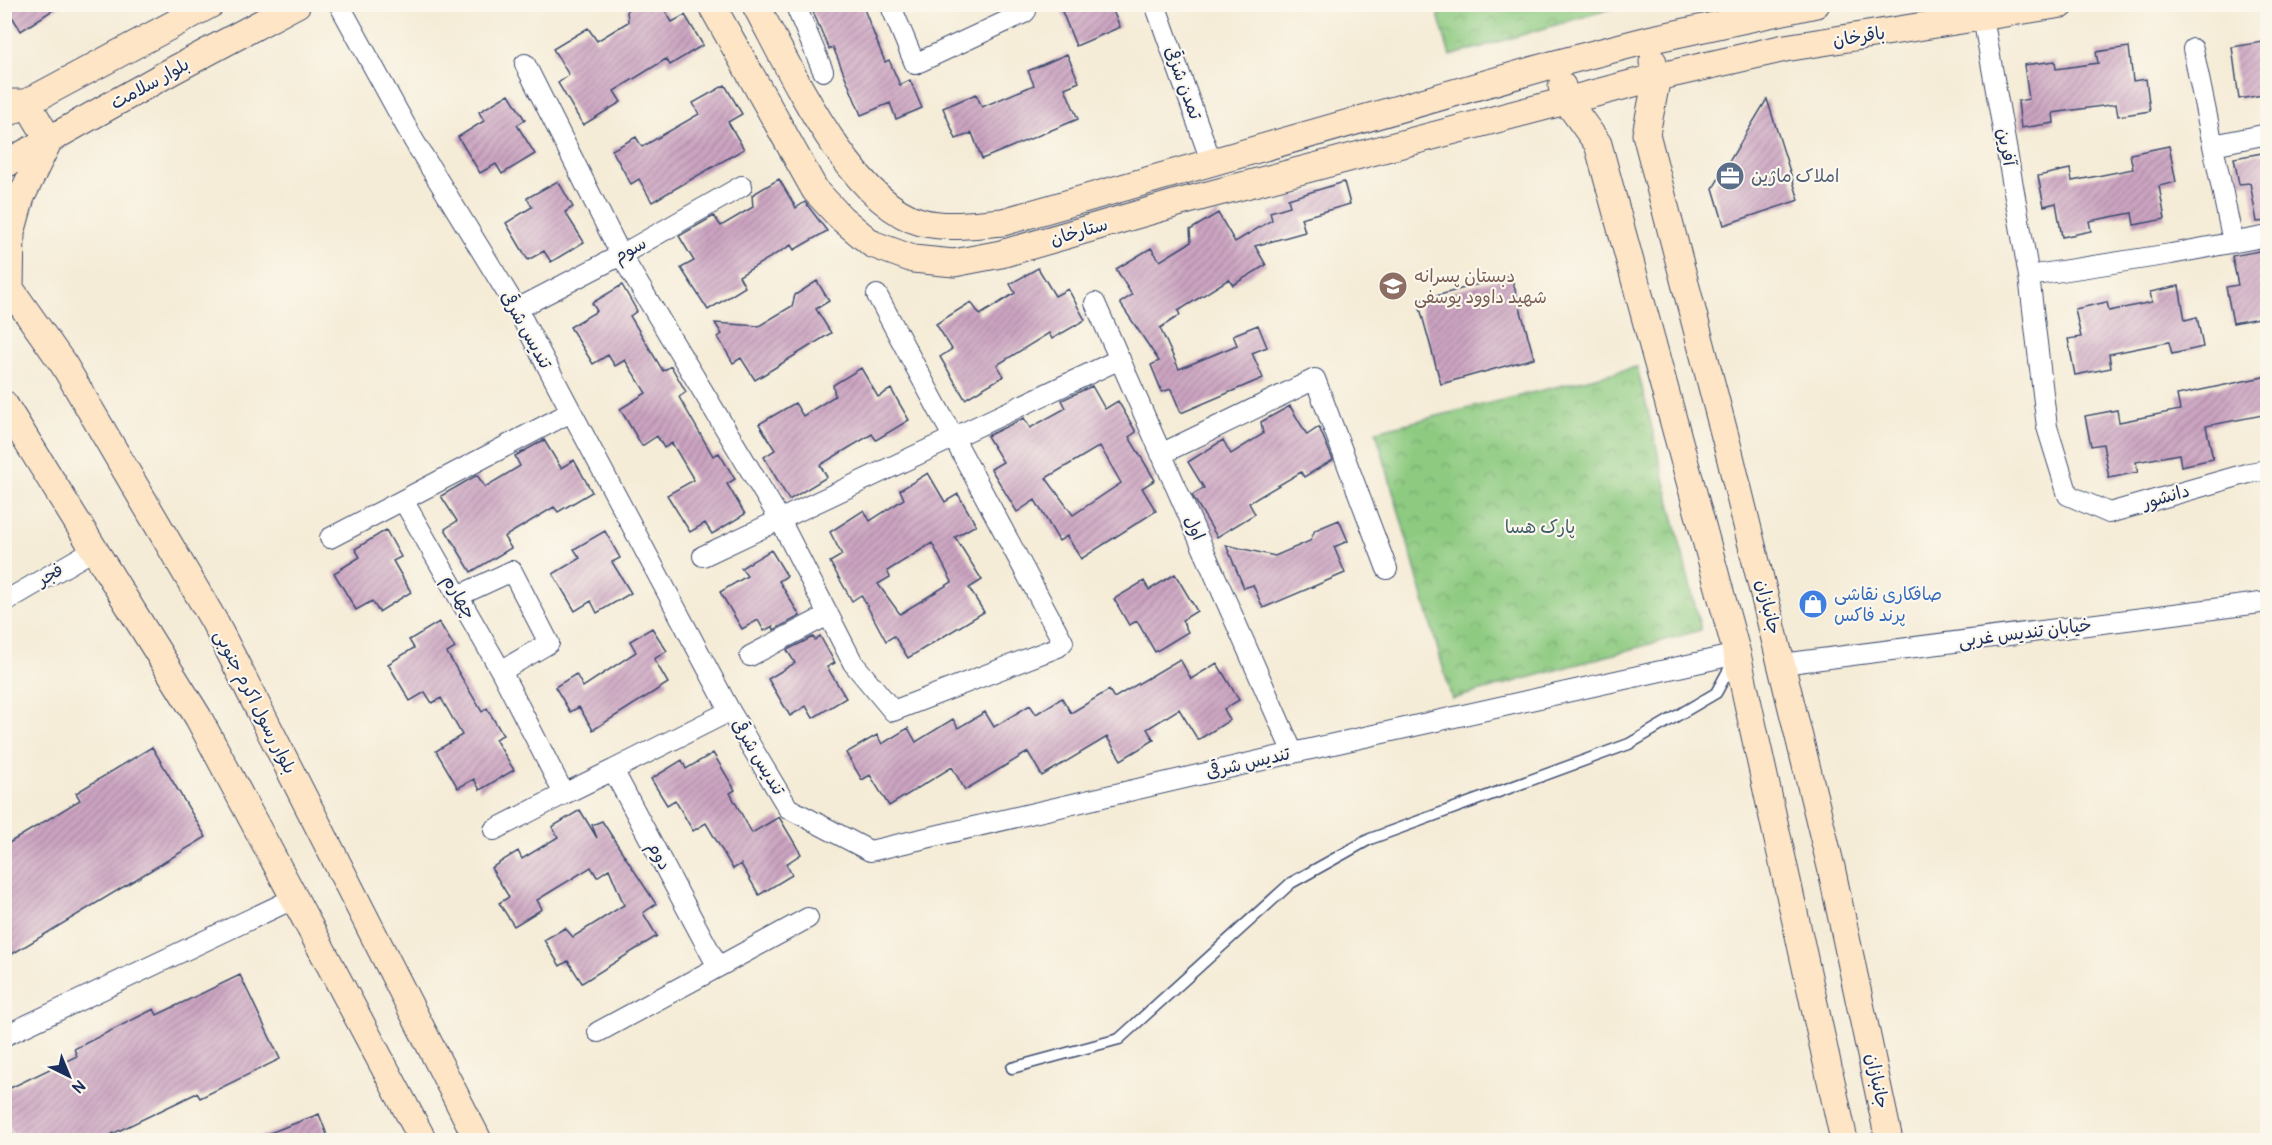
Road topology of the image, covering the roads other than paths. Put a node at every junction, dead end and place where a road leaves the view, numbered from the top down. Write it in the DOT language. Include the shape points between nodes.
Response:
graph roads {
  1 [pos="211,4"];
  2 [pos="297,4"];
  3 [pos="339,4"];
  4 [pos="711,4"];
  5 [pos="755,4"];
  6 [pos="795,4"];
  7 [pos="890,4"];
  8 [pos="1024,4"];
  9 [pos="1155,4"];
  10 [pos="1816,4"];
  11 [pos="2062,4"];
  12 [pos="1983,17"];
  13 [pos="1648,40"];
  14 [pos="2193,49"];
  15 [pos="525,64"];
  16 [pos="1555,64"];
  17 [pos="823,71"];
  18 [pos="1657,76"];
  19 [pos="1566,100"];
  20 [pos="12,107"];
  21 [pos="2268,134"];
  22 [pos="49,140"];
  23 [pos="2213,145"];
  24 [pos="1211,161"];
  25 [pos="4,165"];
  26 [pos="742,186"];
  27 [pos="2268,236"];
  28 [pos="2233,242"];
  29 [pos="621,255"];
  30 [pos="2029,276"];
  31 [pos="6,285"];
  32 [pos="877,295"];
  33 [pos="1095,303"];
  34 [pos="517,309"];
  35 [pos="1120,359"];
  36 [pos="4,404"];
  37 [pos="571,412"];
  38 [pos="951,437"];
  39 [pos="1161,454"];
  40 [pos="2268,470"];
  41 [pos="2068,495"];
  42 [pos="403,500"];
  43 [pos="779,518"];
  44 [pos="330,538"];
  45 [pos="95,549"];
  46 [pos="703,556"];
  47 [pos="1388,569"];
  48 [pos="458,596"];
  49 [pos="4,602"];
  50 [pos="2268,602"];
  51 [pos="828,615"];
  52 [pos="1737,654"];
  53 [pos="750,656"];
  54 [pos="1782,664"];
  55 [pos="501,671"];
  56 [pos="730,711"];
  57 [pos="1293,753"];
  58 [pos="613,770"];
  59 [pos="564,794"];
  60 [pos="494,830"];
  61 [pos="295,898"];
  62 [pos="808,918"];
  63 [pos="718,967"];
  64 [pos="598,1032"];
  65 [pos="4,1036"];
  66 [pos="1012,1068"];
  67 [pos="423,1140"];
  68 [pos="478,1140"];
  69 [pos="1844,1140"];
  70 [pos="1889,1140"];
  1 -- 20 [label="main road"];
  2 -- 22 [label="main road, بلوار سلامت"];
  3 -- 34 [label="street, تندیس شرقی" via="414,141"];
  4 -- 19 [label="main road, ستارخان" via="815,190 872,244 913,259 954,263 1001,254"];
  5 -- 24 [label="main road, ستارخان" via="828,137 876,194 897,212 920,221 947,226 1003,222"];
  6 -- 17 [label="street"];
  7 -- 8 [label="street" via="915,64 1024,13"];
  9 -- 24 [label="street, تمدن شزقی"];
  10 -- 13 [label="main road"];
  11 -- 12 [label="main road, باقرخان"];
  12 -- 18 [label="main road, باقرخان" via="1785,48"];
  12 -- 30 [label="street, آفرین"];
  13 -- 16 [label="main road, ستارخان"];
  13 -- 18 [label="main road"];
  14 -- 23 [label="street"];
  15 -- 29 [label="street"];
  16 -- 19 [label="main road"];
  16 -- 24 [label="main road, ستارخان"];
  18 -- 19 [label="main road, ستارخان"];
  18 -- 54 [label="main road, جانبازان" via="1646,134"];
  19 -- 52 [label="main road" via="1598,144"];
  20 -- 22 [label="main road"];
  21 -- 23 [label="street"];
  22 -- 25 [label="main road, بلوار سلامت"];
  22 -- 31 [label="main road" via="21,197 10,232"];
  23 -- 28 [label="street"];
  26 -- 29 [label="street, سوم"];
  27 -- 28 [label="street"];
  28 -- 30 [label="street"];
  29 -- 34 [label="street, سوم"];
  29 -- 43 [label="street"];
  30 -- 41 [label="street, آفرین" via="2048,427"];
  31 -- 68 [label="main road, بلوار رسول اکرم جنوبی" via="64,365 214,621"];
  32 -- 38 [label="street"];
  33 -- 35 [label="street, اول"];
  34 -- 37 [label="street, تندیس شرقی"];
  35 -- 38 [label="street"];
  35 -- 39 [label="street, اول"];
  36 -- 45 [label="main road"];
  37 -- 42 [label="street"];
  37 -- 56 [label="street, تندیس شرقی"];
  38 -- 43 [label="street"];
  38 -- 51 [label="street" via="1062,642 1058,647 893,711 853,663"];
  39 -- 47 [label="street" via="1315,379"];
  39 -- 57 [label="street, اول"];
  40 -- 41 [label="street, دانشور" via="2249,472 2109,513"];
  42 -- 44 [label="street"];
  42 -- 48 [label="street, چهارم"];
  43 -- 46 [label="street"];
  43 -- 51 [label="street"];
  45 -- 49 [label="street, فجر"];
  45 -- 61 [label="main road" via="198,717"];
  48 -- 55 [label="street, چهارم"];
  48 -- 55 [label="street" via="512,572 549,643"];
  50 -- 54 [label="street, خیابان تندیس غربی"];
  51 -- 53 [label="street"];
  52 -- 57 [label="street, تندیس شرقی"];
  52 -- 66 [label="lane" via="1716,693 1629,744 1370,839 1291,883 1119,1039"];
  52 -- 69 [label="main road"];
  54 -- 70 [label="main road, جانبازان" via="1831,867"];
  55 -- 59 [label="street, چهارم"];
  56 -- 57 [label="street, تندیس شرقی" via="788,808 870,851"];
  56 -- 58 [label="street"];
  58 -- 59 [label="street"];
  58 -- 63 [label="street, دوم"];
  59 -- 60 [label="street"];
  61 -- 65 [label="street"];
  61 -- 67 [label="main road"];
  62 -- 63 [label="street"];
  63 -- 64 [label="street"];
}
